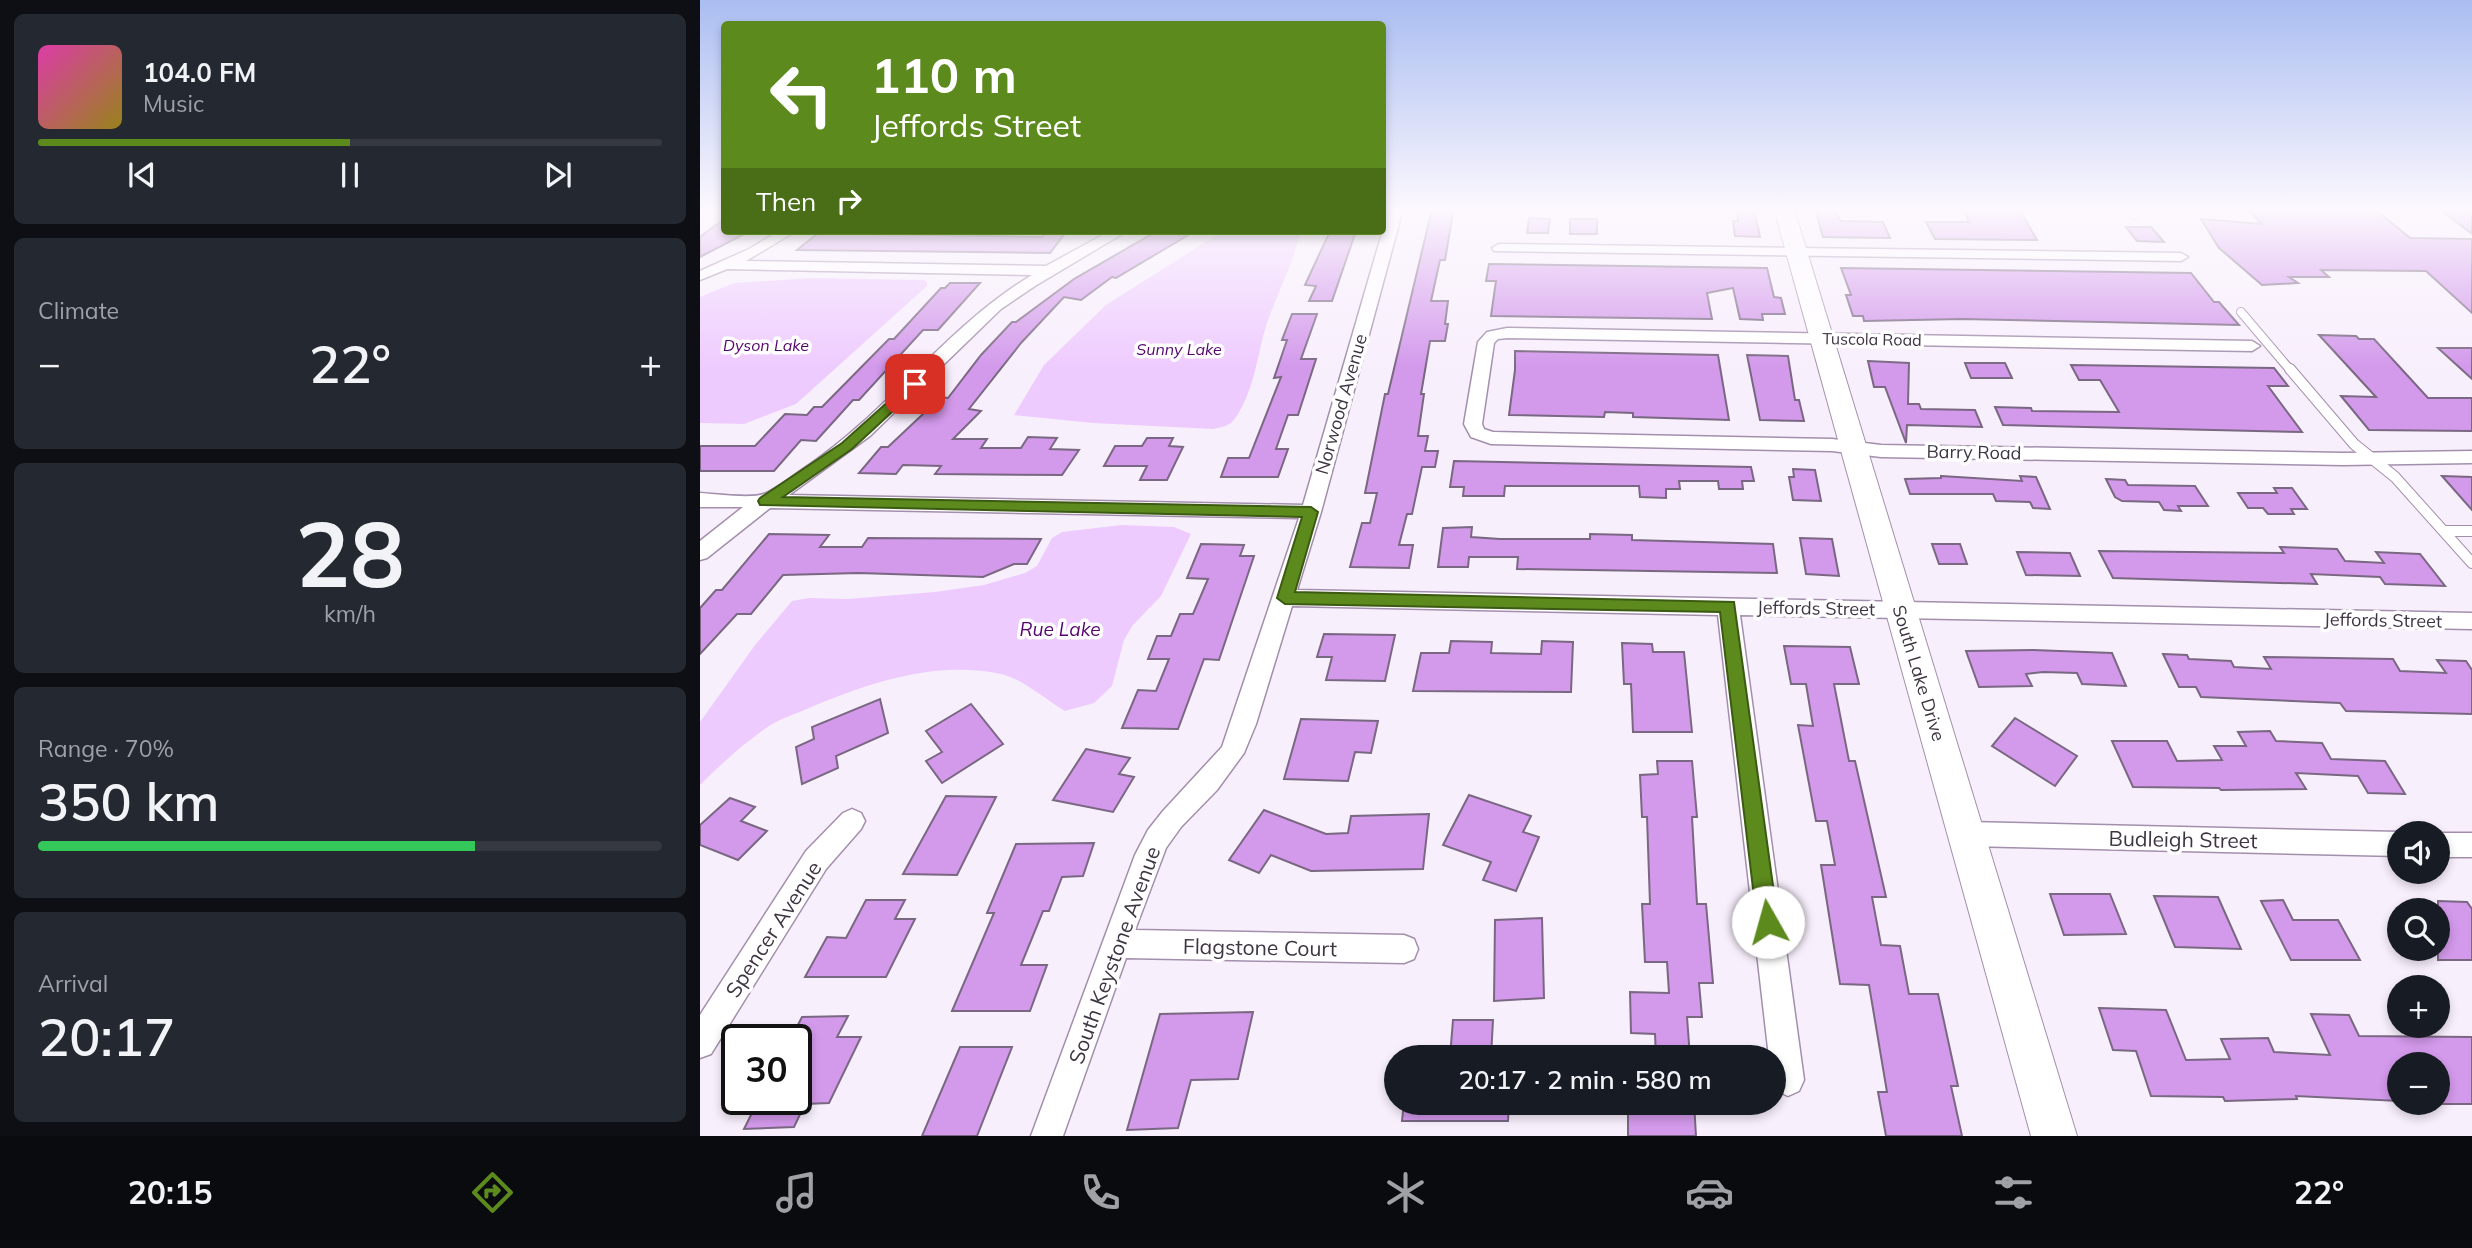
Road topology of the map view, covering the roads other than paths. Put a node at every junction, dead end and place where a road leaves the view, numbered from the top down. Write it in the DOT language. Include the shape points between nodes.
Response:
graph roads {
  1 [pos="732,262"];
  2 [pos="1067,262"];
  3 [pos="1381,262"];
  4 [pos="1800,262"];
  5 [pos="727,265"];
  6 [pos="1051,271"];
  7 [pos="700,276"];
  8 [pos="2242,312"];
  9 [pos="1821,338"];
  10 [pos="2252,346"];
  11 [pos="1477,433"];
  12 [pos="1854,448"];
  13 [pos="2472,457"];
  14 [pos="2374,458"];
  15 [pos="700,500"];
  16 [pos="765,501"];
  17 [pos="1311,512"];
  18 [pos="2444,531"];
  19 [pos="2472,531"];
  20 [pos="700,554"];
  21 [pos="2472,563"];
  22 [pos="1285,598"];
  23 [pos="1728,606"];
  24 [pos="1900,609"];
  25 [pos="2472,621"];
  26 [pos="852,821"];
  27 [pos="1967,834"];
  28 [pos="2387,844"];
  29 [pos="2450,845"];
  30 [pos="2472,845"];
  31 [pos="1116,944"];
  32 [pos="1404,949"];
  33 [pos="700,1043"];
  34 [pos="1788,1080"];
  35 [pos="1047,1136"];
  36 [pos="2054,1136"];
  1 -- 5 [label="street"];
  2 -- 6 [label="street"];
  3 -- 17 [label="street, Norwood Avenue"];
  4 -- 9 [label="street, South Lake Drive"];
  5 -- 6 [label="street"];
  5 -- 7 [label="street"];
  6 -- 16 [label="street" via="980,319 847,446"];
  8 -- 14 [label="lane" via="2354,444"];
  9 -- 10 [label="street, Tuscola Road"];
  9 -- 11 [label="street, Tuscola Road" via="1493,335 1486,342 1474,424"];
  9 -- 12 [label="street, South Lake Drive"];
  11 -- 12 [label="street, Barry Road" via="1491,438"];
  12 -- 14 [label="street, Barry Road"];
  12 -- 24 [label="street, South Lake Drive"];
  13 -- 14 [label="street, Barry Road"];
  14 -- 18 [label="lane"];
  15 -- 16 [label="street"];
  16 -- 17 [label="street"];
  16 -- 20 [label="street"];
  17 -- 22 [label="street, Norwood Avenue"];
  18 -- 19 [label="lane"];
  18 -- 21 [label="lane"];
  22 -- 23 [label="street, Jeffords Street"];
  22 -- 31 [label="street, South Keystone Avenue" via="1232,753 1157,839"];
  23 -- 24 [label="street, Jeffords Street"];
  23 -- 34 [label="street"];
  24 -- 25 [label="street, Jeffords Street"];
  24 -- 27 [label="street, South Lake Drive"];
  26 -- 33 [label="street, Spencer Avenue" via="816,860"];
  27 -- 28 [label="street, Budleigh Street"];
  27 -- 36 [label="street, South Lake Drive"];
  29 -- 30 [label="street"];
  31 -- 32 [label="street, Flagstone Court"];
  31 -- 35 [label="street, South Keystone Avenue"];
}
